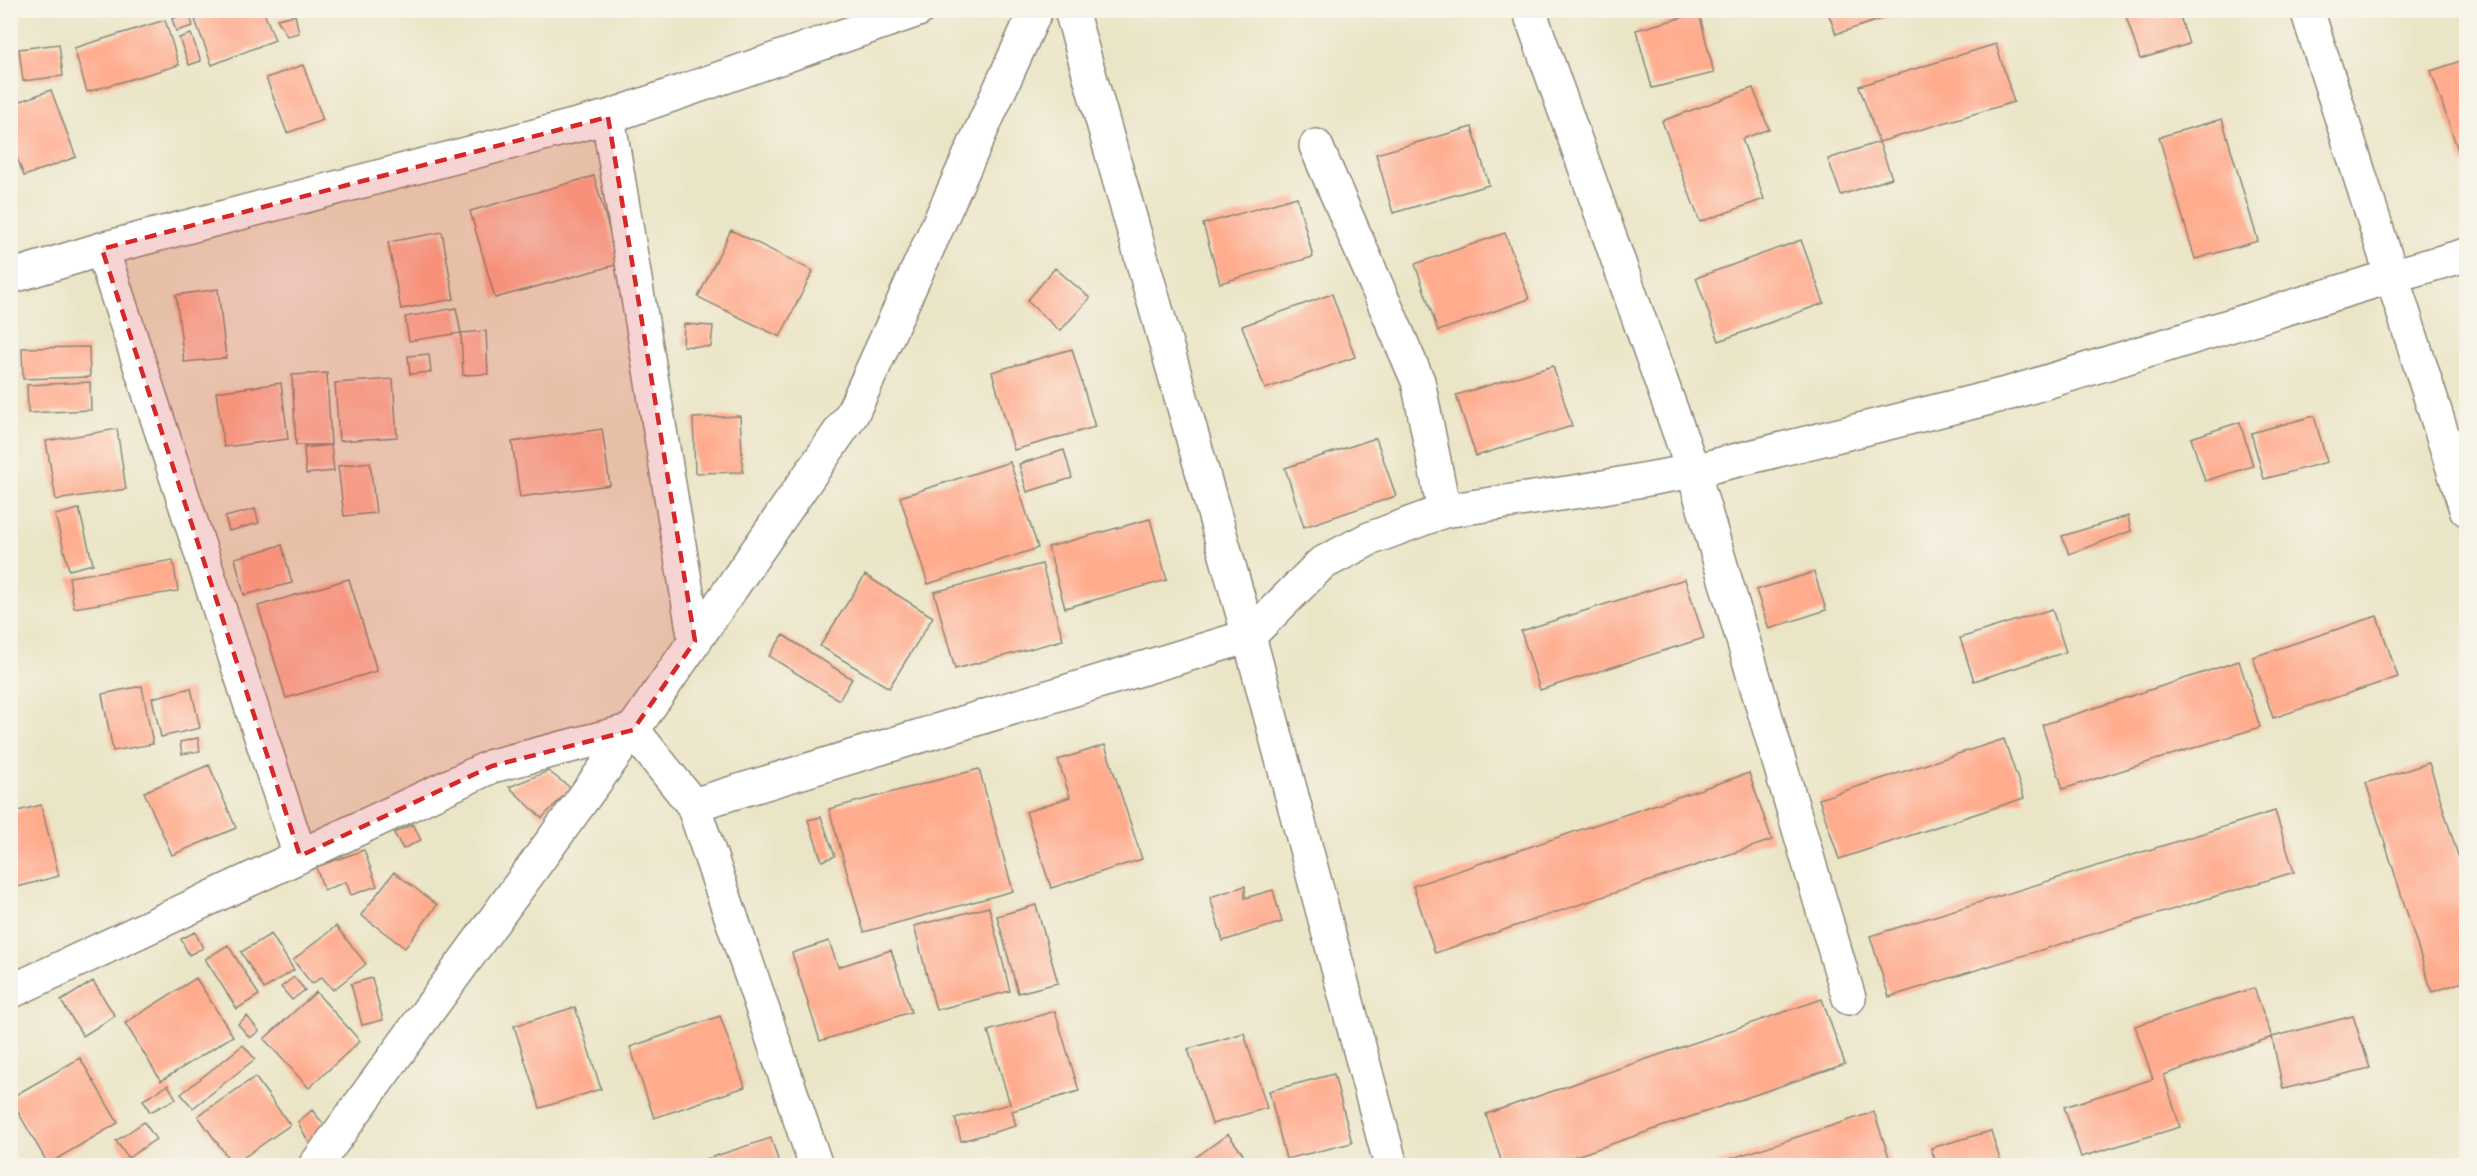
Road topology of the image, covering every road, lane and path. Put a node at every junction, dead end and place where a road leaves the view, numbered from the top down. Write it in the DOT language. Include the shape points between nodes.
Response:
graph roads {
  1 [pos="918,10"];
  2 [pos="1036,10"];
  3 [pos="1071,10"];
  4 [pos="1529,10"];
  5 [pos="2307,10"];
  6 [pos="608,117"];
  7 [pos="1316,146"];
  8 [pos="102,249"];
  9 [pos="2466,255"];
  10 [pos="2392,276"];
  11 [pos="10,277"];
  12 [pos="1693,471"];
  13 [pos="2466,509"];
  14 [pos="1444,511"];
  15 [pos="1249,636"];
  16 [pos="694,641"];
  17 [pos="633,730"];
  18 [pos="693,805"];
  19 [pos="300,856"];
  20 [pos="10,992"];
  21 [pos="1849,998"];
  22 [pos="315,1166"];
  23 [pos="816,1166"];
  24 [pos="1391,1166"];
  1 -- 6 [label="street"];
  2 -- 16 [label="street" via="852,414"];
  3 -- 15 [label="street"];
  4 -- 12 [label="street"];
  5 -- 10 [label="street"];
  6 -- 8 [label="street"];
  6 -- 16 [label="street"];
  7 -- 14 [label="street" via="1418,381"];
  8 -- 11 [label="street"];
  8 -- 19 [label="street"];
  9 -- 10 [label="street"];
  10 -- 12 [label="street" via="2010,393"];
  10 -- 13 [label="street"];
  12 -- 14 [label="street"];
  12 -- 21 [label="street"];
  14 -- 15 [label="street" via="1369,539 1321,564"];
  15 -- 18 [label="street"];
  15 -- 24 [label="street"];
  16 -- 17 [label="street"];
  17 -- 18 [label="street"];
  17 -- 19 [label="street" via="492,766"];
  17 -- 22 [label="street"];
  18 -- 23 [label="street"];
  19 -- 20 [label="street"];
}
